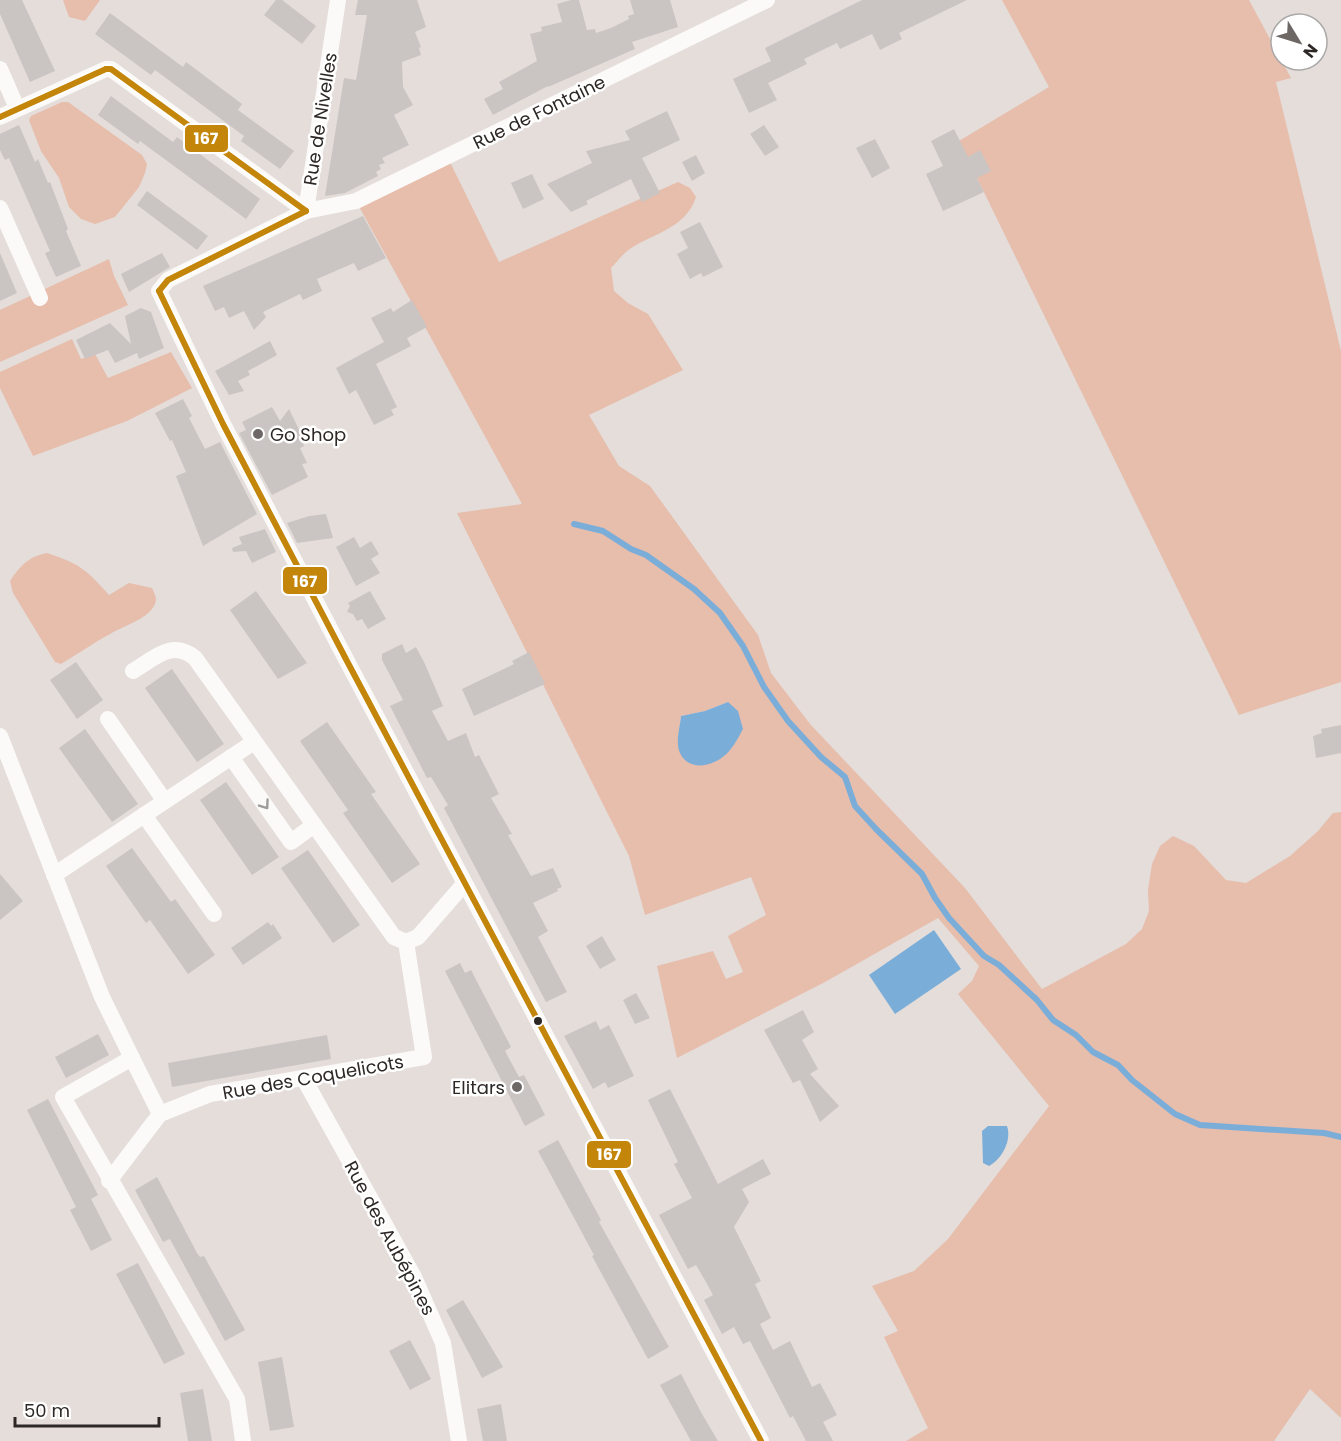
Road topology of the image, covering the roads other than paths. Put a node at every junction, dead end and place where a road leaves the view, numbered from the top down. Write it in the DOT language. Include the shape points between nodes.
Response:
graph roads {
  1 [pos="338,0"];
  2 [pos="767,0"];
  3 [pos="0,69"];
  4 [pos="17,108"];
  5 [pos="0,117"];
  6 [pos="0,208"];
  7 [pos="306,211"];
  8 [pos="41,298"];
  9 [pos="133,670"];
  10 [pos="108,719"];
  11 [pos="0,736"];
  12 [pos="254,742"];
  13 [pos="231,757"];
  14 [pos="164,800"];
  15 [pos="144,815"];
  16 [pos="314,825"];
  17 [pos="54,875"];
  18 [pos="464,884"];
  19 [pos="214,914"];
  20 [pos="406,942"];
  21 [pos="132,1058"];
  22 [pos="304,1079"];
  23 [pos="160,1114"];
  24 [pos="109,1180"];
  25 [pos="243,1441"];
  26 [pos="459,1441"];
  27 [pos="761,1441"];
  1 -- 7 [label="street, Rue de Nivelles"];
  2 -- 7 [label="street, Rue de Fontaine" via="356,201"];
  3 -- 4 [label="street"];
  4 -- 5 [label="street"];
  4 -- 7 [label="street" via="111,69"];
  6 -- 8 [label="street"];
  7 -- 18 [label="street, Rue de Nivelles" via="168,280 159,291 223,424"];
  9 -- 12 [label="street" via="167,651 187,651"];
  10 -- 14 [label="street"];
  11 -- 17 [label="street"];
  12 -- 13 [label="street"];
  12 -- 16 [label="street"];
  13 -- 14 [label="street"];
  13 -- 16 [label="street, one-way" via="291,842"];
  14 -- 15 [label="street"];
  15 -- 17 [label="street"];
  15 -- 19 [label="street"];
  16 -- 20 [label="street" via="389,931"];
  17 -- 21 [label="street" via="102,997"];
  18 -- 20 [label="street" via="418,937"];
  18 -- 27 [label="street, Rue de Nivelles"];
  20 -- 22 [label="street, Rue des Coquelicots" via="424,1057"];
  21 -- 23 [label="street"];
  21 -- 24 [label="street" via="63,1097"];
  22 -- 23 [label="street, Rue des Coquelicots" via="210,1094"];
  22 -- 26 [label="street, Rue des Aubépines" via="414,1277 443,1343"];
  23 -- 24 [label="street"];
  24 -- 25 [label="street" via="237,1399"];
}
